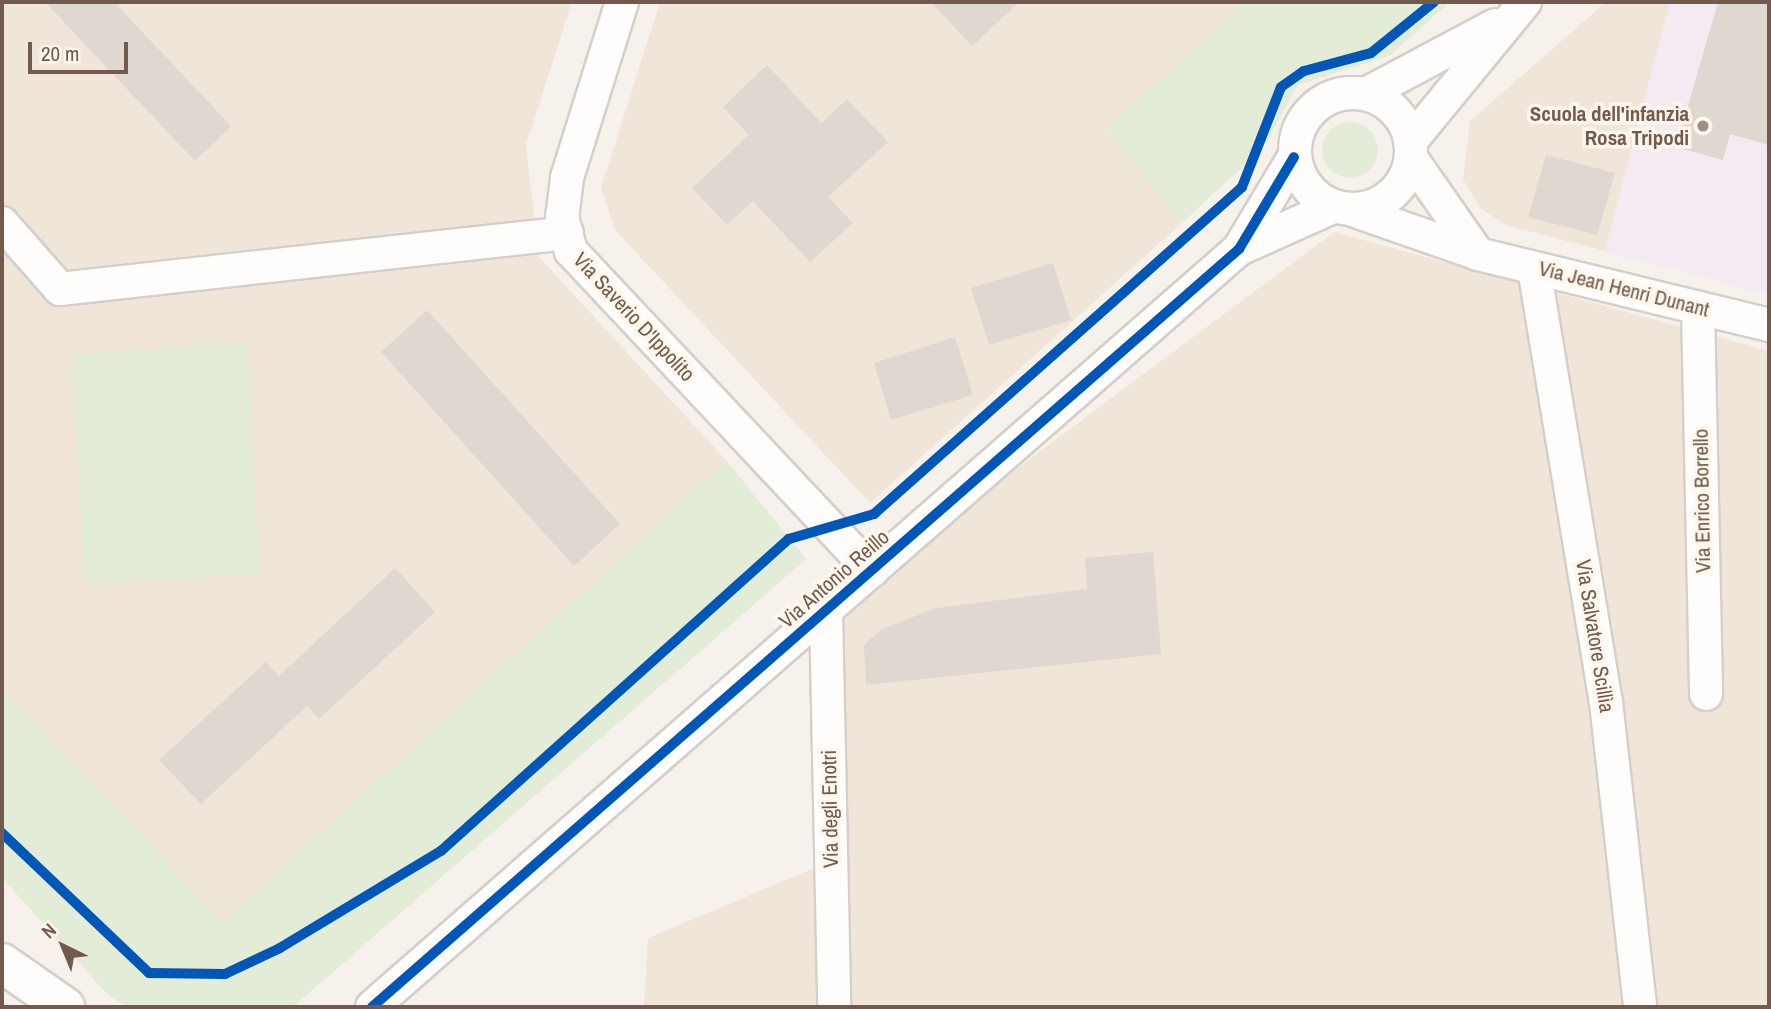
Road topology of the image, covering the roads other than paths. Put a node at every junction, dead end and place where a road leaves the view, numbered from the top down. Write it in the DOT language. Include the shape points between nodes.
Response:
graph roads {
  1 [pos="622,2"];
  2 [pos="1516,10"];
  3 [pos="1366,94"];
  4 [pos="1410,150"];
  5 [pos="1294,157"];
  6 [pos="1343,208"];
  7 [pos="2,223"];
  8 [pos="566,233"];
  9 [pos="1239,249"];
  10 [pos="1478,254"];
  11 [pos="1534,268"];
  12 [pos="1698,307"];
  13 [pos="1769,325"];
  14 [pos="872,571"];
  15 [pos="826,611"];
  16 [pos="1706,694"];
  17 [pos="2,963"];
  18 [pos="2,972"];
  19 [pos="32,1007"];
  20 [pos="65,1007"];
  21 [pos="372,1007"];
  22 [pos="834,1007"];
  23 [pos="1640,1007"];
  1 -- 8 [label="street, Via Saverio D'Ippolito" via="567,178"];
  2 -- 3 [label="street"];
  2 -- 4 [label="street"];
  3 -- 4 [label="street" via="1396,111"];
  3 -- 5 [label="street" via="1348,93 1314,107 1302,121"];
  4 -- 6 [label="street" via="1391,195"];
  4 -- 10 [label="street"];
  5 -- 6 [label="street" via="1307,188"];
  5 -- 9 [label="street, Via Antonio Reillo"];
  6 -- 9 [label="street, Via Antonio Reillo"];
  6 -- 10 [label="street, Via Jean Henri Dunant"];
  7 -- 8 [label="street" via="60,289"];
  8 -- 14 [label="street, Via Saverio D'Ippolito" via="571,251"];
  9 -- 14 [label="street, Via Antonio Reillo"];
  10 -- 11 [label="street, Via Jean Henri Dunant"];
  11 -- 12 [label="street, Via Jean Henri Dunant"];
  11 -- 23 [label="street, Via Salvatore Scillìa" via="1606,702"];
  12 -- 13 [label="street, Via Jean Henri Dunant"];
  12 -- 16 [label="street, Via Enrico Borrello"];
  14 -- 15 [label="street, Via Antonio Reillo"];
  15 -- 21 [label="street, Via Antonio Reillo"];
  15 -- 22 [label="street, Via degli Enotri"];
  17 -- 20 [label="main road"];
  18 -- 19 [label="main road"];
}
